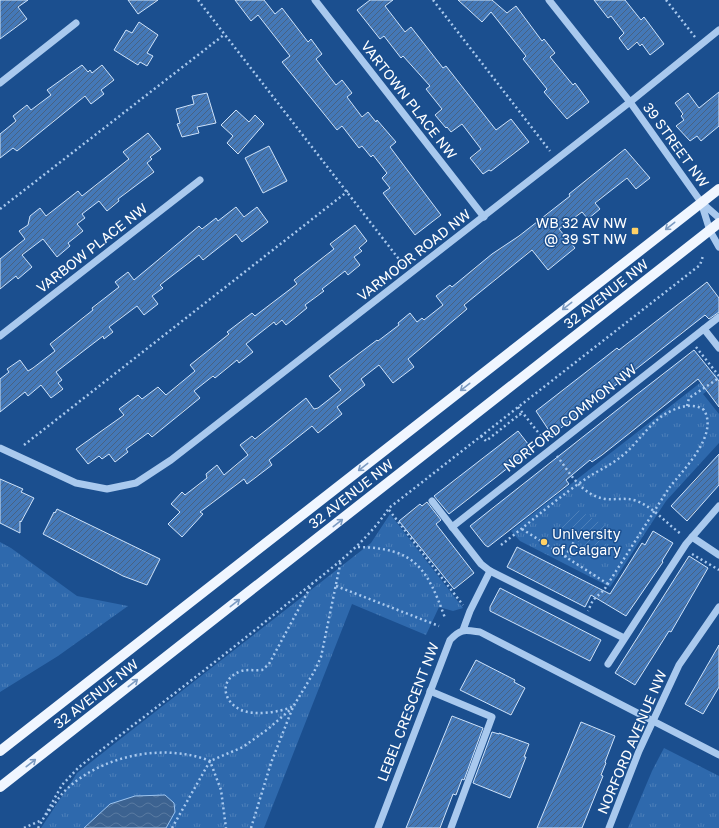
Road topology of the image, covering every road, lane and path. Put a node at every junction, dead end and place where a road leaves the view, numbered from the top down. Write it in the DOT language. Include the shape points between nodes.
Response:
graph roads {
  1 [pos="198,0"];
  2 [pos="315,0"];
  3 [pos="433,0"];
  4 [pos="549,0"];
  5 [pos="666,0"];
  6 [pos="76,24"];
  7 [pos="719,30"];
  8 [pos="225,34"];
  9 [pos="700,44"];
  10 [pos="0,83"];
  11 [pos="630,102"];
  12 [pos="557,160"];
  13 [pos="200,180"];
  14 [pos="719,189"];
  15 [pos="348,191"];
  16 [pos="700,202"];
  17 [pos="0,209"];
  18 [pos="484,217"];
  19 [pos="719,218"];
  20 [pos="719,224"];
  21 [pos="710,231"];
  22 [pos="719,247"];
  23 [pos="703,256"];
  24 [pos="411,274"];
  25 [pos="719,317"];
  26 [pos="704,329"];
  27 [pos="0,336"];
  28 [pos="690,340"];
  29 [pos="719,348"];
  30 [pos="719,377"];
  31 [pos="687,406"];
  32 [pos="518,407"];
  33 [pos="710,415"];
  34 [pos="522,417"];
  35 [pos="481,436"];
  36 [pos="547,444"];
  37 [pos="24,445"];
  38 [pos="0,448"];
  39 [pos="555,454"];
  40 [pos="694,464"];
  41 [pos="579,485"];
  42 [pos="432,501"];
  43 [pos="719,506"];
  44 [pos="388,510"];
  45 [pos="654,511"];
  46 [pos="452,527"];
  47 [pos="522,529"];
  48 [pos="681,534"];
  49 [pos="692,537"];
  50 [pos="575,540"];
  51 [pos="502,545"];
  52 [pos="358,547"];
  53 [pos="692,554"];
  54 [pos="719,555"];
  55 [pos="565,557"];
  56 [pos="341,560"];
  57 [pos="719,570"];
  58 [pos="490,571"];
  59 [pos="313,582"];
  60 [pos="608,584"];
  61 [pos="336,586"];
  62 [pos="719,607"];
  63 [pos="466,611"];
  64 [pos="584,617"];
  65 [pos="445,618"];
  66 [pos="439,626"];
  67 [pos="463,630"];
  68 [pos="624,638"];
  69 [pos="608,664"];
  70 [pos="430,691"];
  71 [pos="293,707"];
  72 [pos="652,721"];
  73 [pos="0,751"];
  74 [pos="719,755"];
  75 [pos="210,761"];
  76 [pos="0,787"];
  77 [pos="42,820"];
  78 [pos="24,828"];
  79 [pos="38,828"];
  80 [pos="172,828"];
  81 [pos="226,828"];
  82 [pos="251,828"];
  83 [pos="378,828"];
  84 [pos="451,828"];
  85 [pos="609,828"];
  1 -- 8 [label="path"];
  2 -- 18 [label="street, VARTOWN PLACE NW"];
  3 -- 12 [label="path"];
  4 -- 11 [label="street, 39 STREET NW"];
  5 -- 9 [label="path"];
  6 -- 10 [label="street"];
  7 -- 9 [label="street, VARMOOR ROAD NW"];
  8 -- 15 [label="path"];
  8 -- 17 [label="path"];
  9 -- 11 [label="street, VARMOOR ROAD NW"];
  11 -- 12 [label="street, VARMOOR ROAD NW"];
  11 -- 16 [label="street, 39 STREET NW"];
  12 -- 18 [label="street, VARMOOR ROAD NW"];
  13 -- 27 [label="street, VARBOW PLACE NW"];
  14 -- 16 [label="main road, 32 AVENUE NW"];
  15 -- 24 [label="path"];
  15 -- 37 [label="path"];
  16 -- 19 [label="street, 39 STREET NW"];
  16 -- 21 [label="street, 39 STREET NW"];
  16 -- 73 [label="main road, 32 AVENUE NW, one-way"];
  18 -- 24 [label="street, VARMOOR ROAD NW"];
  20 -- 21 [label="main road, 32 AVENUE NW"];
  21 -- 22 [label="street, 39 STREET NW"];
  76 -- 21 [label="main road, 32 AVENUE NW, one-way"];
  23 -- 32 [label="path" via="700,265"];
  24 -- 38 [label="street, VARMOOR ROAD NW" via="170,460 136,483 117,488 94,488 76,483"];
  25 -- 26 [label="street, NORFORD COMMON NW"];
  26 -- 28 [label="street, NORFORD COMMON NW"];
  26 -- 29 [label="street"];
  28 -- 30 [label="path"];
  28 -- 46 [label="street, NORFORD COMMON NW"];
  30 -- 31 [label="path" via="689,398"];
  31 -- 33 [label="path" via="702,408"];
  31 -- 41 [label="path" via="663,416 625,454"];
  32 -- 35 [label="path"];
  32 -- 36 [label="path"];
  34 -- 35 [label="path" via="520,414 486,441"];
  35 -- 44 [label="path"];
  39 -- 41 [label="path"];
  40 -- 45 [label="path" via="674,482"];
  41 -- 45 [label="path" via="594,496 630,499"];
  41 -- 47 [label="path"];
  42 -- 46 [label="street"];
  43 -- 49 [label="street"];
  44 -- 52 [label="path"];
  44 -- 63 [label="path"];
  45 -- 48 [label="path"];
  45 -- 60 [label="path"];
  46 -- 58 [label="street" via="481,564"];
  47 -- 51 [label="path"];
  47 -- 55 [label="path"];
  49 -- 54 [label="street"];
  49 -- 68 [label="street"];
  50 -- 55 [label="path"];
  52 -- 56 [label="path"];
  52 -- 65 [label="path" via="381,547 415,562 431,584"];
  53 -- 57 [label="path"];
  55 -- 60 [label="path"];
  56 -- 59 [label="path"];
  56 -- 61 [label="path"];
  58 -- 64 [label="street"];
  58 -- 67 [label="street"];
  59 -- 71 [label="path" via="305,601 268,664 262,670 244,670 237,673 226,686 228,699 242,711 272,713"];
  59 -- 77 [label="path" via="79,767 62,785"];
  60 -- 64 [label="path" via="593,600"];
  61 -- 66 [label="path"];
  61 -- 71 [label="path" via="321,657"];
  62 -- 72 [label="street, NORFORD AVENUE NW" via="679,665"];
  64 -- 68 [label="street"];
  67 -- 70 [label="street, LEBEL CRESCENT NW" via="457,632 450,640"];
  67 -- 72 [label="street" via="480,632"];
  68 -- 69 [label="street"];
  70 -- 83 [label="street, LEBEL CRESCENT NW"];
  70 -- 84 [label="street" via="492,717"];
  71 -- 75 [label="path" via="242,747"];
  71 -- 82 [label="path" via="271,763"];
  72 -- 74 [label="street"];
  72 -- 85 [label="street, NORFORD AVENUE NW"];
  75 -- 77 [label="path" via="194,755 169,753 133,756 108,764 94,771 62,795"];
  75 -- 80 [label="path"];
  75 -- 81 [label="path" via="221,790"];
  77 -- 78 [label="path"];
  77 -- 79 [label="path"];
}
